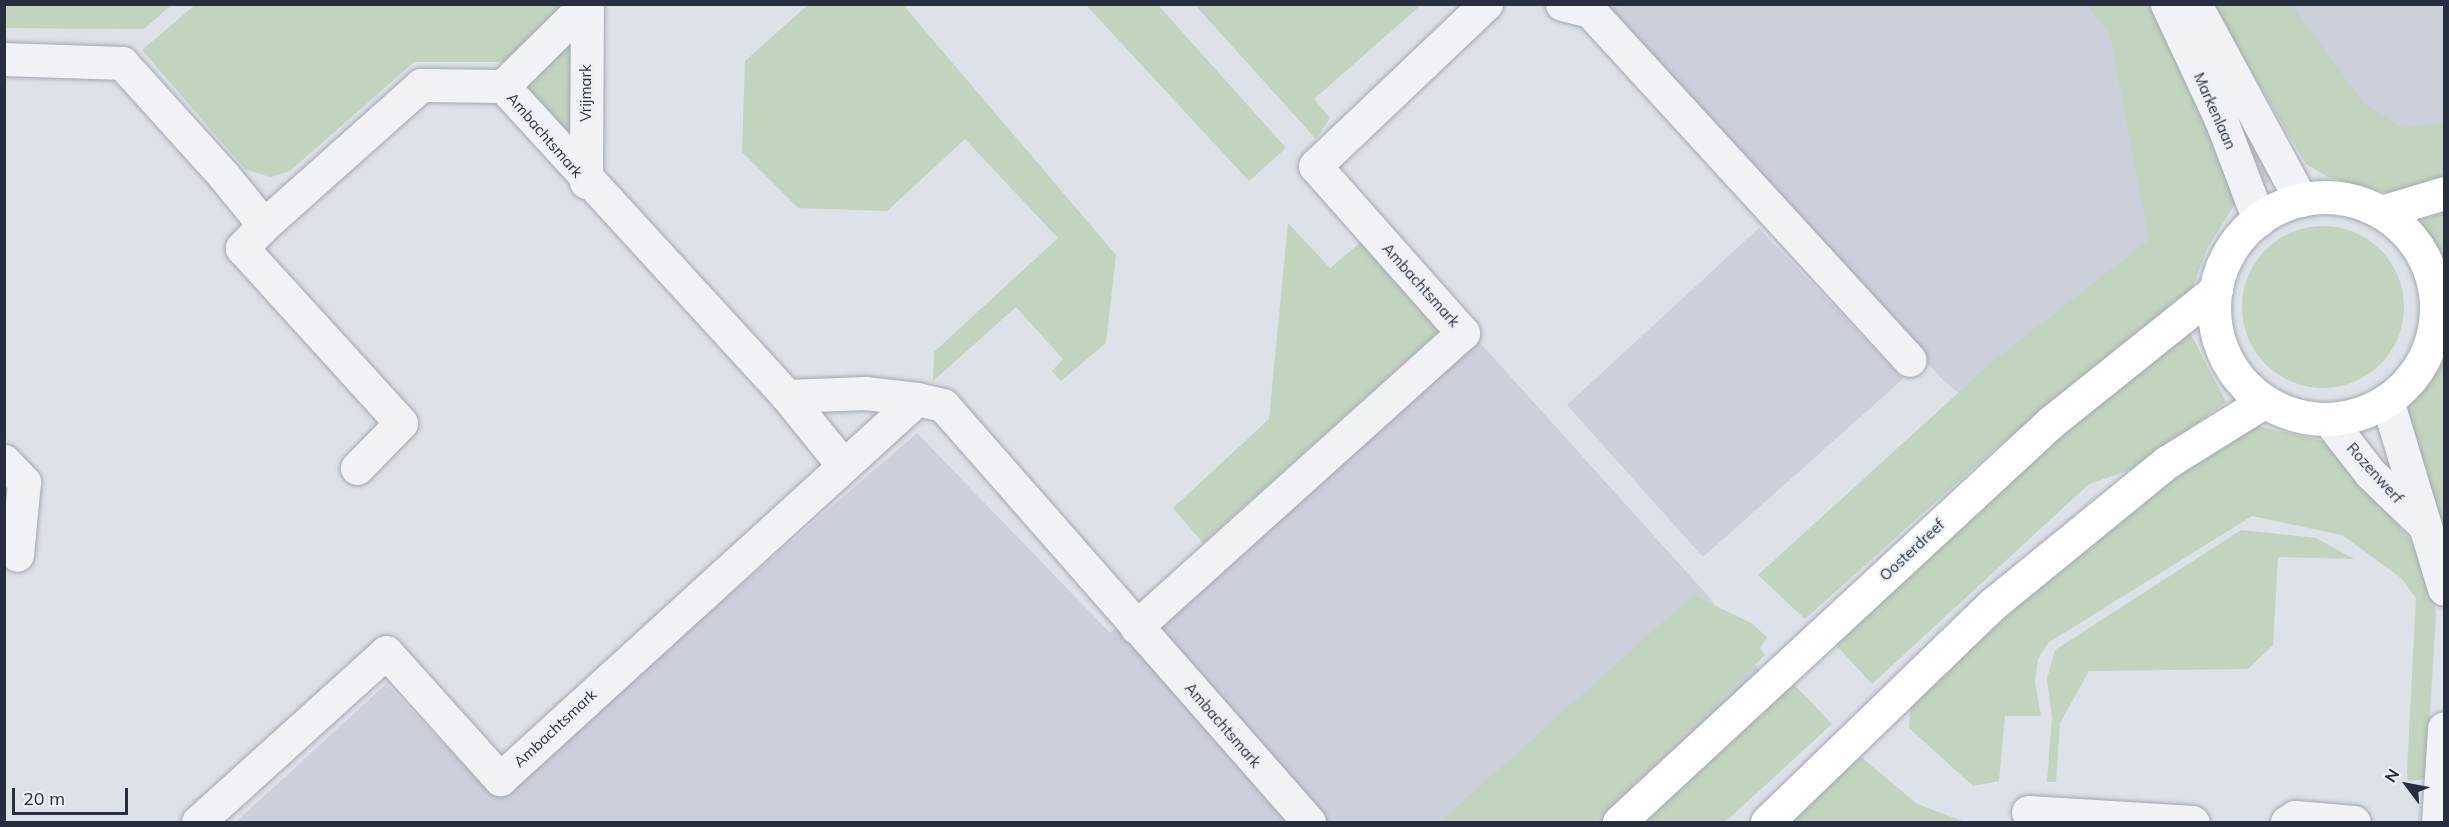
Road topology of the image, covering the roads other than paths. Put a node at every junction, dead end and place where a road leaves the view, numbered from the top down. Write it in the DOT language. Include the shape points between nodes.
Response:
graph roads {
  1 [pos="587,4"];
  2 [pos="1486,4"];
  3 [pos="1562,4"];
  4 [pos="2167,4"];
  5 [pos="2195,4"];
  6 [pos="4,58"];
  7 [pos="503,86"];
  8 [pos="586,182"];
  9 [pos="2445,194"];
  10 [pos="2301,200"];
  11 [pos="2381,212"];
  12 [pos="2259,220"];
  13 [pos="264,225"];
  14 [pos="2216,290"];
  15 [pos="2439,332"];
  16 [pos="1910,360"];
  17 [pos="787,396"];
  18 [pos="917,399"];
  19 [pos="2387,400"];
  20 [pos="2265,401"];
  21 [pos="2328,419"];
  22 [pos="4,461"];
  23 [pos="842,464"];
  24 [pos="357,468"];
  25 [pos="2424,525"];
  26 [pos="17,555"];
  27 [pos="2445,589"];
  28 [pos="1136,627"];
  29 [pos="2445,728"];
  30 [pos="2028,812"];
  31 [pos="198,822"];
  32 [pos="1309,822"];
  33 [pos="1619,822"];
  34 [pos="1767,822"];
  35 [pos="2193,822"];
  36 [pos="2287,822"];
  37 [pos="2354,822"];
  38 [pos="2438,822"];
  1 -- 7 [label="street, Vrijmark"];
  1 -- 8 [label="street, Vrijmark"];
  2 -- 28 [label="street, Ambachtsmark" via="1315,166 1463,333"];
  3 -- 16 [label="street" via="1590,11"];
  4 -- 12 [label="street, Markenlaan" via="2221,120"];
  5 -- 10 [label="street, Markenlaan"];
  6 -- 13 [label="street" via="122,63"];
  7 -- 8 [label="street, Ambachtsmark"];
  7 -- 13 [label="street, Ambachtsmark" via="421,86"];
  8 -- 17 [label="street, Ambachtsmark"];
  9 -- 11 [label="main road"];
  10 -- 11 [label="main road" via="2342,199"];
  10 -- 12 [label="main road"];
  11 -- 15 [label="main road" via="2416,244 2428,265"];
  12 -- 14 [label="main road" via="2227,258"];
  13 -- 24 [label="street, Ambachtsmark" via="242,248 400,423"];
  14 -- 20 [label="main road" via="2217,333 2224,353"];
  14 -- 33 [label="main road, Oosterdreef" via="2051,422"];
  15 -- 19 [label="main road" via="2416,372"];
  17 -- 18 [label="street, Ambachtsmark" via="865,393"];
  17 -- 23 [label="street, Ambachtsmark"];
  18 -- 23 [label="street, Ambachtsmark"];
  18 -- 28 [label="street, Ambachtsmark" via="943,405"];
  19 -- 21 [label="main road" via="2349,417"];
  19 -- 25 [label="street, Rozenwerf"];
  20 -- 21 [label="main road" via="2295,415"];
  20 -- 34 [label="main road" via="2166,462 1994,603 1889,699"];
  21 -- 25 [label="street, Rozenwerf" via="2370,473"];
  22 -- 26 [label="street" via="24,482"];
  23 -- 31 [label="street, Ambachtsmark" via="500,778 386,652"];
  25 -- 27 [label="street, Rozenwerf"];
  28 -- 32 [label="street, Ambachtsmark"];
  29 -- 38 [label="street"];
  30 -- 35 [label="street"];
  36 -- 37 [label="street" via="2295,817"];
}
